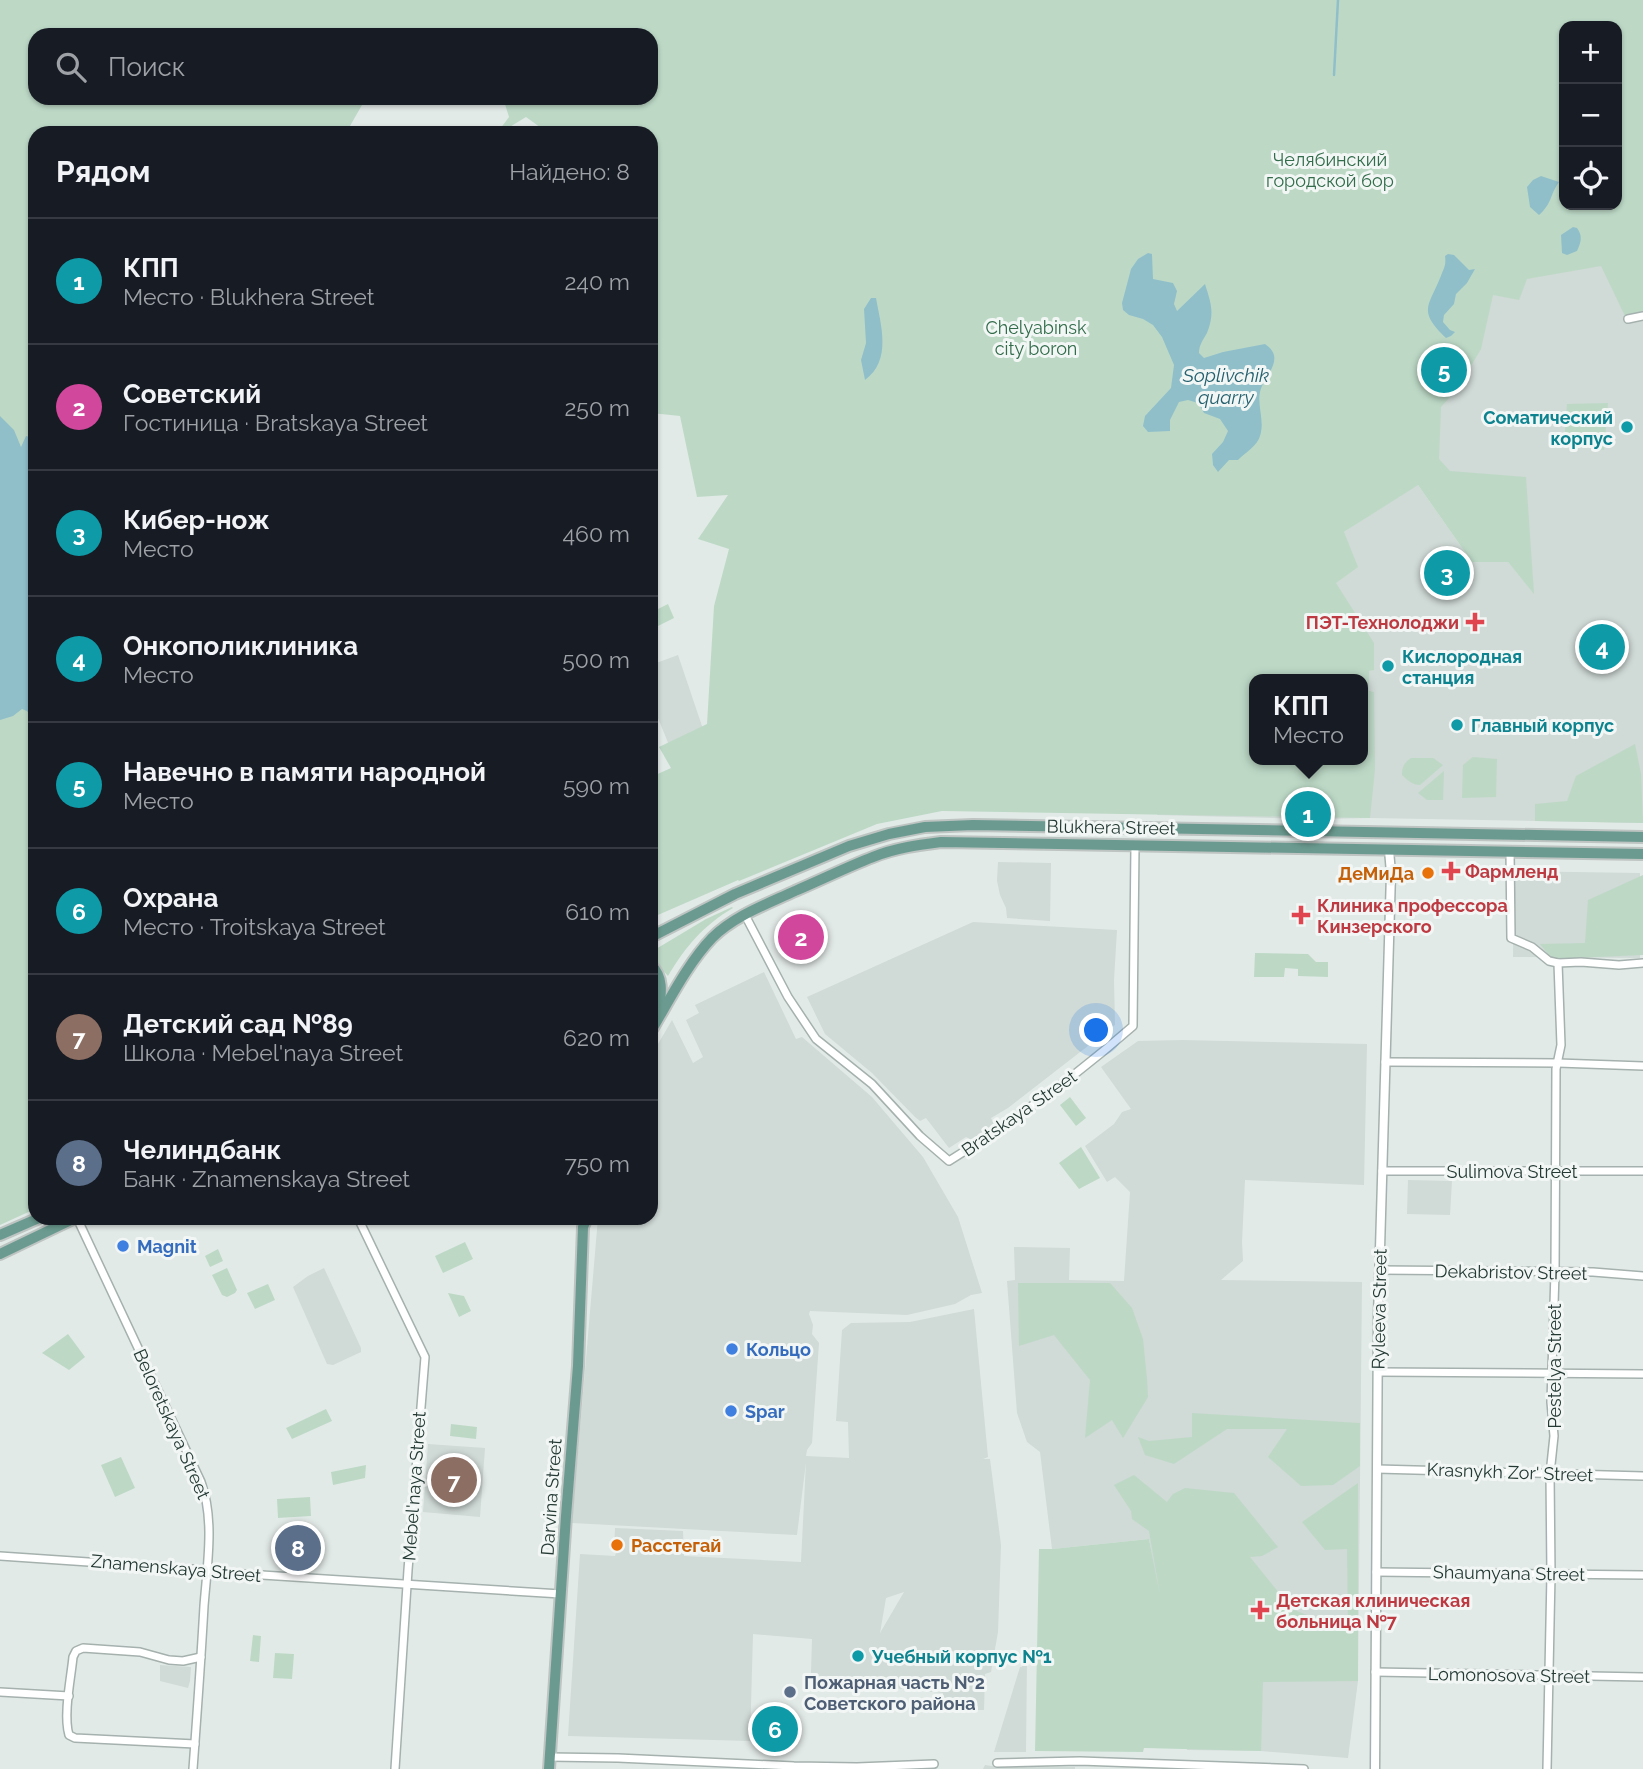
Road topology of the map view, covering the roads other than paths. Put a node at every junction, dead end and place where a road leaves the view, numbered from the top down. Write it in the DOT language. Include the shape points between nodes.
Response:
graph roads {
  1 [pos="1643,316"];
  2 [pos="1628,319"];
  3 [pos="1390,832"];
  4 [pos="1643,837"];
  5 [pos="1135,846"];
  6 [pos="1389,850"];
  7 [pos="1510,851"];
  8 [pos="1643,854"];
  9 [pos="745,915"];
  10 [pos="658,933"];
  11 [pos="1558,963"];
  12 [pos="1643,963"];
  13 [pos="658,974"];
  14 [pos="658,1020"];
  15 [pos="1384,1062"];
  16 [pos="1558,1063"];
  17 [pos="1643,1066"];
  18 [pos="1382,1171"];
  19 [pos="1555,1171"];
  20 [pos="1643,1171"];
  21 [pos="28,1223"];
  22 [pos="61,1225"];
  23 [pos="79,1225"];
  24 [pos="361,1225"];
  25 [pos="582,1225"];
  26 [pos="0,1236"];
  27 [pos="0,1254"];
  28 [pos="1379,1270"];
  29 [pos="1555,1272"];
  30 [pos="1643,1276"];
  31 [pos="1378,1372"];
  32 [pos="1552,1372"];
  33 [pos="1643,1374"];
  34 [pos="1377,1469"];
  35 [pos="1550,1474"];
  36 [pos="1643,1476"];
  37 [pos="0,1556"];
  38 [pos="206,1570"];
  39 [pos="1376,1572"];
  40 [pos="1552,1574"];
  41 [pos="1643,1575"];
  42 [pos="407,1584"];
  43 [pos="561,1594"];
  44 [pos="201,1657"];
  45 [pos="1376,1672"];
  46 [pos="1548,1675"];
  47 [pos="1643,1677"];
  48 [pos="0,1692"];
  49 [pos="69,1696"];
  50 [pos="195,1744"];
  51 [pos="549,1763"];
  52 [pos="997,1763"];
  53 [pos="934,1764"];
  54 [pos="193,1769"];
  55 [pos="395,1769"];
  56 [pos="1304,1769"];
  57 [pos="1375,1769"];
  58 [pos="1547,1769"];
  1 -- 2 [label="street"];
  3 -- 4 [label="main road, Blukhera Street"];
  3 -- 6 [label="main road"];
  3 -- 10 [label="main road, Blukhera Street" via="925,827 849,846 735,894"];
  5 -- 6 [label="main road, Blukhera Street"];
  5 -- 9 [label="main road, Blukhera Street" via="941,842 908,846 874,856"];
  5 -- 9 [label="street, Bratskaya Street" via="1133,1026 1091,1063 949,1161 872,1084 816,1039"];
  6 -- 7 [label="main road, Blukhera Street"];
  6 -- 15 [label="street, Ryleeva Street"];
  7 -- 8 [label="main road, Blukhera Street"];
  7 -- 11 [label="street" via="1511,938"];
  9 -- 14 [label="main road, Blukhera Street" via="711,940"];
  11 -- 12 [label="street"];
  11 -- 16 [label="street, Pestelya Street"];
  13 -- 14 [label="main road"];
  15 -- 16 [label="street"];
  15 -- 18 [label="street, Ryleeva Street"];
  16 -- 17 [label="street"];
  16 -- 19 [label="street, Pestelya Street"];
  18 -- 19 [label="street, Sulimova Street"];
  18 -- 28 [label="street, Ryleeva Street"];
  19 -- 20 [label="street, Sulimova Street"];
  19 -- 29 [label="street, Pestelya Street"];
  21 -- 26 [label="main road"];
  22 -- 27 [label="main road"];
  23 -- 38 [label="street, Beloretskaya Street" via="205,1492"];
  24 -- 42 [label="street, Mebel'naya Street" via="425,1357"];
  25 -- 43 [label="main road, Darvina Street" via="580,1342"];
  28 -- 29 [label="street, Dekabristov Street"];
  28 -- 31 [label="street, Ryleeva Street"];
  29 -- 30 [label="street, Dekabristov Street"];
  29 -- 32 [label="street, Pestelya Street"];
  31 -- 32 [label="street"];
  31 -- 34 [label="street, Ryleeva Street"];
  32 -- 33 [label="street"];
  32 -- 35 [label="street, Pestelya Street"];
  34 -- 35 [label="street, Krasnykh Zor' Street"];
  34 -- 39 [label="street, Ryleeva Street"];
  35 -- 36 [label="street, Krasnykh Zor' Street"];
  35 -- 40 [label="street, Pestelya Street"];
  37 -- 38 [label="street, Znamenskaya Street"];
  38 -- 42 [label="street, Znamenskaya Street"];
  38 -- 44 [label="street, Beloretskaya Street"];
  39 -- 40 [label="street, Shaumyana Street"];
  39 -- 45 [label="street, Ryleeva Street"];
  40 -- 41 [label="street, Shaumyana Street"];
  40 -- 46 [label="street, Pestelya Street"];
  42 -- 43 [label="street, Znamenskaya Street"];
  42 -- 55 [label="street, Mebel'naya Street"];
  43 -- 51 [label="main road, Darvina Street"];
  44 -- 49 [label="street" via="169,1660 140,1652 83,1648 74,1657"];
  44 -- 50 [label="street, Beloretskaya Street"];
  45 -- 46 [label="street, Lomonosova Street"];
  45 -- 57 [label="street, Ryleeva Street"];
  46 -- 47 [label="street, Lomonosova Street"];
  46 -- 58 [label="street, Pestelya Street"];
  48 -- 49 [label="street"];
  49 -- 50 [label="street" via="69,1735 75,1738"];
  50 -- 54 [label="street, Beloretskaya Street"];
  51 -- 53 [label="street" via="618,1758 787,1766"];
  52 -- 56 [label="street" via="1080,1761"];
}
